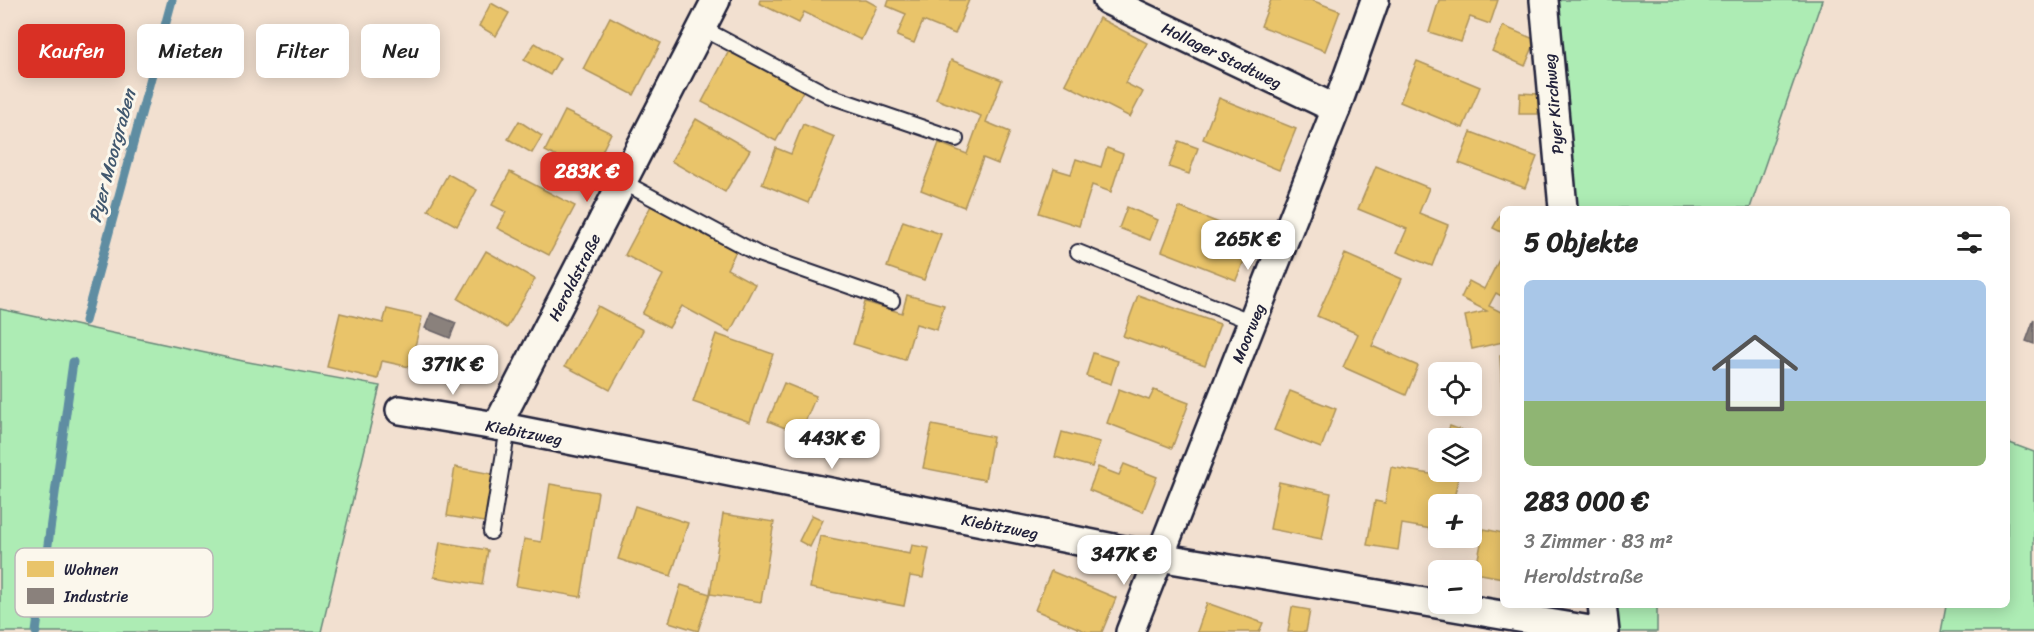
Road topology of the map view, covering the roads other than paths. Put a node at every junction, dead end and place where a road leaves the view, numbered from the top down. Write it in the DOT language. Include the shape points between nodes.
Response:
graph roads {
  1 [pos="716,0"];
  2 [pos="1107,0"];
  3 [pos="1375,0"];
  4 [pos="1544,0"];
  5 [pos="702,28"];
  6 [pos="1336,109"];
  7 [pos="956,139"];
  8 [pos="623,182"];
  9 [pos="1563,206"];
  10 [pos="1078,252"];
  11 [pos="892,301"];
  12 [pos="1252,322"];
  13 [pos="400,410"];
  14 [pos="503,427"];
  15 [pos="490,532"];
  16 [pos="1160,557"];
  17 [pos="1602,608"];
  18 [pos="1130,632"];
  19 [pos="1604,632"];
  1 -- 5 [label="street, Heroldstraße"];
  2 -- 6 [label="street, Hollager Stadtweg"];
  3 -- 6 [label="street, Moorweg"];
  4 -- 9 [label="street, Pyer Kirchweg"];
  5 -- 7 [label="lane" via="830,96"];
  5 -- 8 [label="street, Heroldstraße"];
  6 -- 12 [label="street, Moorweg"];
  8 -- 11 [label="lane" via="758,254"];
  8 -- 14 [label="street, Heroldstraße"];
  10 -- 12 [label="lane"];
  12 -- 16 [label="street, Moorweg"];
  13 -- 14 [label="street, Kiebitzweg"];
  14 -- 15 [label="lane"];
  14 -- 16 [label="street, Kiebitzweg"];
  16 -- 18 [label="street, Moorweg"];
  16 -- 19 [label="street, Kiebitzweg"];
  17 -- 19 [label="street"];
}
